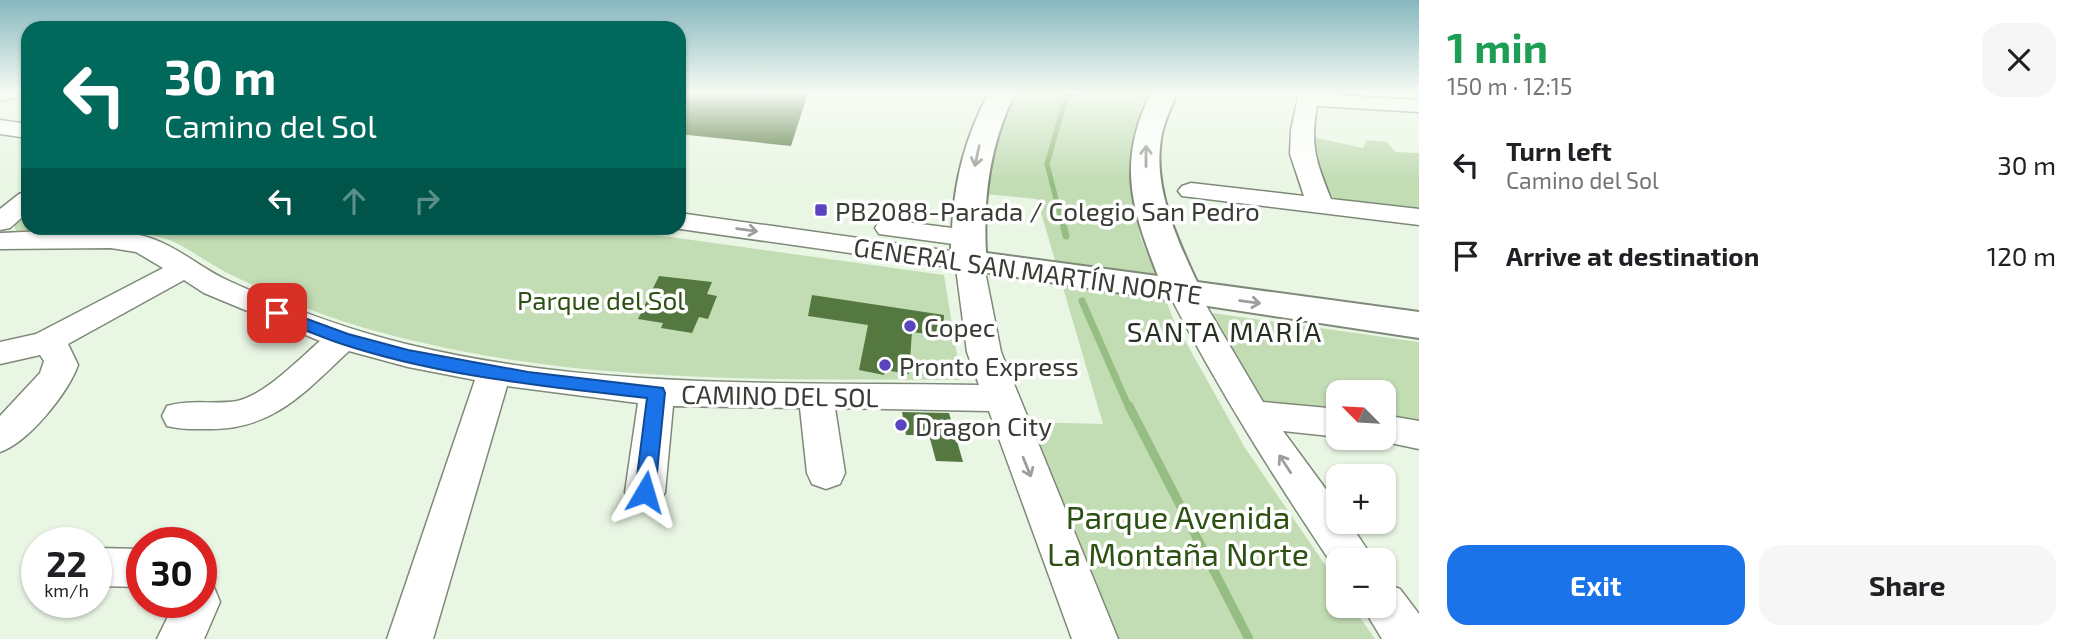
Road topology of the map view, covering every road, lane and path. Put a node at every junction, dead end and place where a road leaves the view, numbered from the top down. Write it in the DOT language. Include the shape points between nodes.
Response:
graph roads {
  1 [pos="989,123"];
  2 [pos="1153,123"];
  3 [pos="1303,123"];
  4 [pos="0,127"];
  5 [pos="21,130"];
  6 [pos="1191,191"];
  7 [pos="0,197"];
  8 [pos="21,198"];
  9 [pos="686,201"];
  10 [pos="21,204"];
  11 [pos="1320,206"];
  12 [pos="1419,217"];
  13 [pos="0,222"];
  14 [pos="686,222"];
  15 [pos="0,241"];
  16 [pos="968,250"];
  17 [pos="185,268"];
  18 [pos="1177,279"];
  19 [pos="1419,298"];
  20 [pos="1419,325"];
  21 [pos="343,338"];
  22 [pos="45,343"];
  23 [pos="0,353"];
  24 [pos="494,373"];
  25 [pos="657,393"];
  26 [pos="816,396"];
  27 [pos="1000,398"];
  28 [pos="1254,414"];
  29 [pos="180,416"];
  30 [pos="1326,422"];
  31 [pos="1396,431"];
  32 [pos="1419,435"];
  33 [pos="0,438"];
  34 [pos="826,473"];
  35 [pos="645,492"];
  36 [pos="1345,548"];
  37 [pos="190,618"];
  38 [pos="1394,618"];
  39 [pos="180,639"];
  40 [pos="410,639"];
  41 [pos="1095,639"];
  42 [pos="1410,639"];
  1 -- 16 [label="main road, one-way" via="972,180"];
  18 -- 2 [label="main road, one-way" via="1150,200 1146,144"];
  3 -- 11 [label="street" via="1302,154"];
  4 -- 5 [label="street"];
  6 -- 11 [label="street"];
  7 -- 8 [label="street"];
  9 -- 16 [label="street, GENERAL SAN MARTÍN NORTE"];
  10 -- 13 [label="street"];
  11 -- 12 [label="street"];
  14 -- 16 [label="street, GENERAL SAN MARTÍN NORTE, one-way"];
  15 -- 17 [label="street, CAMINO DEL SOL" via="111,240 144,245"];
  16 -- 18 [label="main road, GENERAL SAN MARTÍN NORTE"];
  16 -- 27 [label="street" via="984,352"];
  17 -- 21 [label="street, CAMINO DEL SOL" via="255,304"];
  17 -- 22 [label="street"];
  18 -- 19 [label="main road, GENERAL SAN MARTÍN NORTE"];
  18 -- 20 [label="main road, GENERAL SAN MARTÍN NORTE, one-way"];
  18 -- 28 [label="street"];
  21 -- 24 [label="street, CAMINO DEL SOL"];
  21 -- 29 [label="street" via="272,399 252,410"];
  22 -- 23 [label="street"];
  22 -- 33 [label="street" via="58,352 61,365"];
  24 -- 25 [label="street, CAMINO DEL SOL"];
  24 -- 40 [label="street"];
  25 -- 26 [label="street, CAMINO DEL SOL"];
  25 -- 35 [label="street"];
  26 -- 27 [label="street, CAMINO DEL SOL"];
  26 -- 34 [label="street"];
  27 -- 41 [label="street, one-way"];
  28 -- 30 [label="street"];
  36 -- 28 [label="street, one-way"];
  31 -- 32 [label="street"];
  37 -- 39 [label="street"];
  38 -- 42 [label="street"];
}
